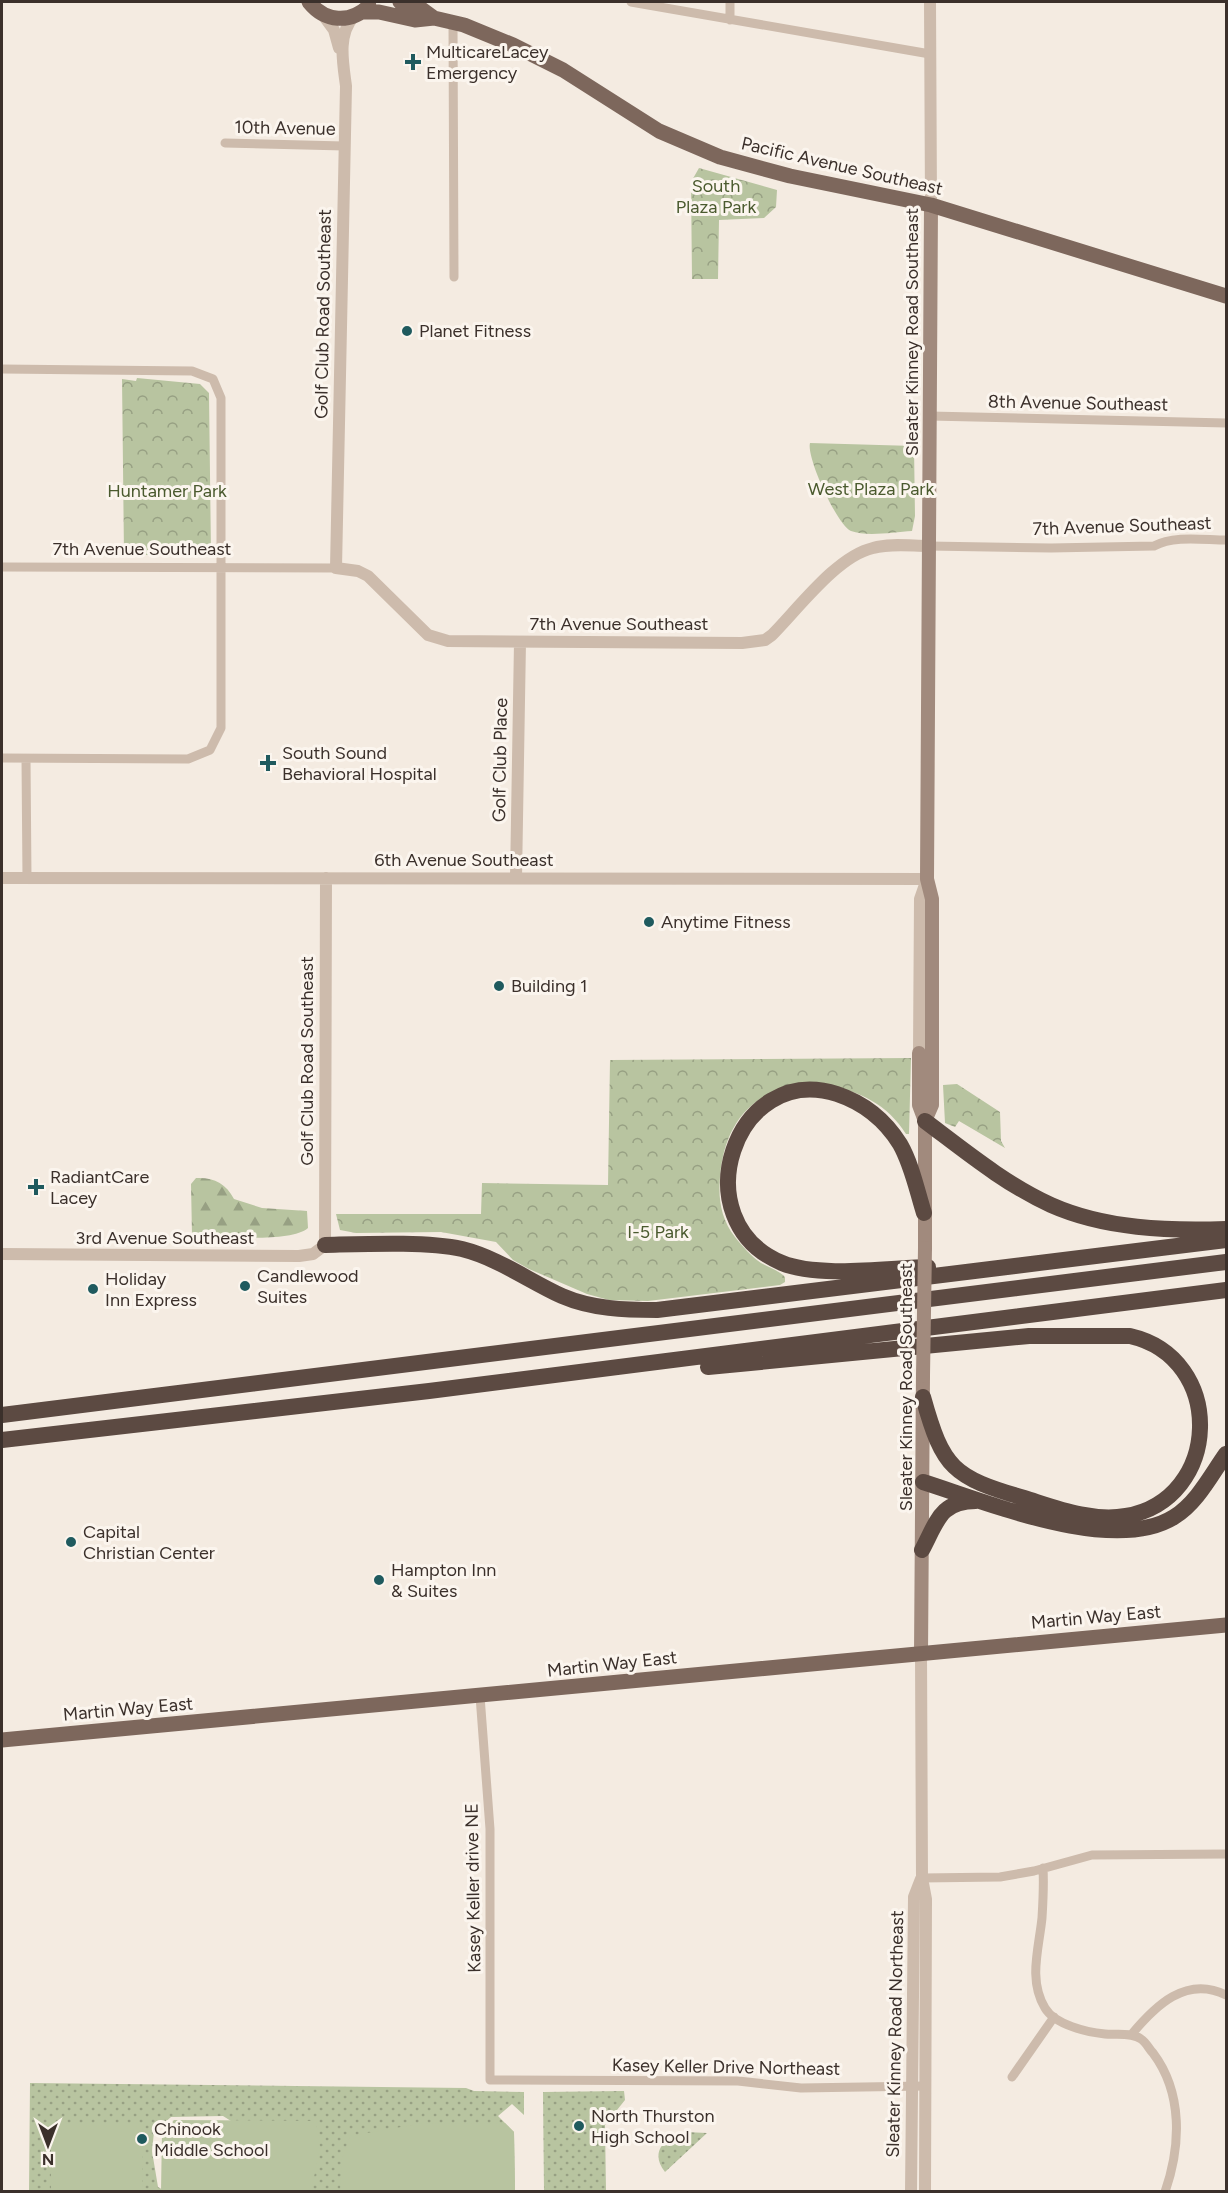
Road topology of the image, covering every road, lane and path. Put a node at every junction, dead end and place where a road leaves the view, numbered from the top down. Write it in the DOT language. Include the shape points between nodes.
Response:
graph roads {
  1 [pos="309,2"];
  2 [pos="400,2"];
  3 [pos="631,2"];
  4 [pos="730,2"];
  5 [pos="930,2"];
  6 [pos="363,10"];
  7 [pos="323,15"];
  8 [pos="434,18"];
  9 [pos="730,20"];
  10 [pos="453,23"];
  11 [pos="930,54"];
  12 [pos="342,60"];
  13 [pos="225,143"];
  14 [pos="344,146"];
  15 [pos="931,205"];
  16 [pos="454,278"];
  17 [pos="1227,296"];
  18 [pos="2,369"];
  19 [pos="930,416"];
  20 [pos="1227,423"];
  21 [pos="1227,540"];
  22 [pos="929,546"];
  23 [pos="2,567"];
  24 [pos="222,568"];
  25 [pos="336,568"];
  26 [pos="520,642"];
  27 [pos="2,758"];
  28 [pos="26,759"];
  29 [pos="2,878"];
  30 [pos="27,878"];
  31 [pos="326,878"];
  32 [pos="516,878"];
  33 [pos="927,879"];
  34 [pos="919,1053"];
  35 [pos="925,1121"];
  36 [pos="924,1213"];
  37 [pos="1227,1230"];
  38 [pos="1227,1240"];
  39 [pos="325,1245"];
  40 [pos="2,1254"];
  41 [pos="1227,1262"];
  42 [pos="1031,1264"];
  43 [pos="1227,1290"];
  44 [pos="429,1391"];
  45 [pos="923,1397"];
  46 [pos="2,1415"];
  47 [pos="2,1440"];
  48 [pos="1227,1454"];
  49 [pos="922,1482"];
  50 [pos="983,1501"];
  51 [pos="922,1550"];
  52 [pos="1227,1625"];
  53 [pos="921,1653"];
  54 [pos="480,1696"];
  55 [pos="2,1740"];
  56 [pos="1227,1854"];
  57 [pos="1043,1868"];
  58 [pos="922,1878"];
  59 [pos="1227,1995"];
  60 [pos="1054,2017"];
  61 [pos="1131,2035"];
  62 [pos="1012,2077"];
  63 [pos="490,2080"];
  64 [pos="912,2086"];
  65 [pos="925,2086"];
  66 [pos="911,2192"];
  67 [pos="925,2192"];
  68 [pos="1165,2192"];
  1 -- 7 [label="main road"];
  2 -- 8 [label="main road, Pacific Avenue Southeast" via="419,7"];
  3 -- 9 [label="street"];
  4 -- 9 [label="street"];
  5 -- 11 [label="street, Sleater Kinney Road Southeast"];
  6 -- 7 [label="main road, Pacific Avenue Southeast" via="338,19"];
  6 -- 8 [label="main road, Pacific Avenue Southeast" via="415,20"];
  6 -- 12 [label="street, Golf Club Road Southeast" via="348,23"];
  7 -- 12 [label="street, Golf Club Road Southeast" via="334,30"];
  8 -- 10 [label="main road, Pacific Avenue Southeast"];
  9 -- 11 [label="street"];
  10 -- 15 [label="main road, Pacific Avenue Southeast" via="540,59 659,131 720,158"];
  10 -- 16 [label="street"];
  11 -- 15 [label="street, Sleater Kinney Road Southeast"];
  12 -- 14 [label="street, Golf Club Road Southeast" via="346,86"];
  13 -- 14 [label="street, 10th Avenue"];
  14 -- 25 [label="street, Golf Club Road Southeast"];
  15 -- 17 [label="main road, Pacific Avenue Southeast"];
  15 -- 19 [label="main road, Sleater Kinney Road Southeast"];
  18 -- 24 [label="street" via="192,371 213,380 221,398"];
  19 -- 20 [label="street, 8th Avenue Southeast"];
  19 -- 22 [label="main road, Sleater Kinney Road Southeast"];
  21 -- 22 [label="street, 7th Avenue Southeast" via="1162,541 1154,546"];
  22 -- 26 [label="street, 7th Avenue Southeast" via="875,547 862,551 830,576 765,640"];
  22 -- 33 [label="main road, Sleater Kinney Road Southeast"];
  23 -- 24 [label="street, 7th Avenue Southeast"];
  24 -- 25 [label="street, 7th Avenue Southeast"];
  24 -- 28 [label="street" via="221,728 210,750 188,759"];
  25 -- 26 [label="street, 7th Avenue Southeast" via="368,576 428,635 468,643"];
  26 -- 32 [label="street, Golf Club Place"];
  27 -- 28 [label="street"];
  28 -- 30 [label="street"];
  29 -- 30 [label="street, 6th Avenue Southeast"];
  30 -- 31 [label="street, 6th Avenue Southeast"];
  31 -- 32 [label="street, 6th Avenue Southeast"];
  31 -- 39 [label="street, Golf Club Road Southeast"];
  32 -- 33 [label="street, 6th Avenue Southeast"];
  33 -- 34 [label="street, Sleater Kinney Road Southeast" via="920,899"];
  33 -- 35 [label="main road, Sleater Kinney Road Southeast" via="932,899 932,1106"];
  34 -- 35 [label="main road, Sleater Kinney Road Southeast" via="919,1105"];
  35 -- 36 [label="main road, Sleater Kinney Road Southeast"];
  35 -- 37 [label="highway" via="1004,1179 1073,1213 1162,1229"];
  36 -- 42 [label="highway" via="900,1145 872,1112 844,1096 816,1089 777,1097 751,1119 734,1150 728,1189 739,1229 756,1248 784,1264 826,1270"];
  36 -- 45 [label="main road, Sleater Kinney Road Southeast, bridge"];
  38 -- 42 [label="highway"];
  39 -- 40 [label="street, 3rd Avenue Southeast" via="313,1254 299,1256"];
  39 -- 42 [label="highway" via="461,1249 563,1296 593,1306 624,1310 657,1310"];
  41 -- 46 [label="highway"];
  43 -- 44 [label="highway"];
  44 -- 45 [label="highway" via="1029,1336 1130,1336 1144,1339 1166,1354 1191,1382 1200,1404 1199,1442 1186,1474 1156,1505 1128,1516 1086,1515 986,1487 958,1472 939,1446"];
  44 -- 47 [label="highway"];
  45 -- 49 [label="main road, Sleater Kinney Road Southeast"];
  48 -- 50 [label="highway" via="1185,1509 1165,1522 1143,1529 1087,1529"];
  49 -- 50 [label="highway"];
  49 -- 51 [label="main road, Sleater Kinney Road Southeast"];
  50 -- 51 [label="highway" via="962,1501 949,1506"];
  51 -- 53 [label="main road, Sleater Kinney Road Southeast"];
  52 -- 53 [label="main road, Martin Way East"];
  53 -- 54 [label="main road, Martin Way East"];
  53 -- 58 [label="street, Sleater Kinney Road Northeast"];
  54 -- 55 [label="main road, Martin Way East"];
  54 -- 63 [label="street, Kasey Keller drive NE" via="490,1829"];
  56 -- 57 [label="street" via="1092,1855"];
  57 -- 58 [label="street" via="1000,1877"];
  57 -- 60 [label="street" via="1036,1979 1043,2004"];
  58 -- 64 [label="street, Sleater Kinney Road Northeast" via="914,1897"];
  58 -- 65 [label="street, Sleater Kinney Road Northeast" via="926,1899"];
  59 -- 61 [label="street" via="1214,1989 1171,1996 1158,2004"];
  60 -- 61 [label="street" via="1104,2034"];
  60 -- 62 [label="street"];
  61 -- 68 [label="street" via="1142,2039 1166,2070 1178,2126"];
  63 -- 64 [label="street, Kasey Keller Drive Northeast" via="738,2080 801,2088"];
  64 -- 65 [label="street, Kasey Keller Drive Northeast"];
  64 -- 66 [label="street, Sleater Kinney Road Northeast"];
  65 -- 67 [label="street, Sleater Kinney Road Northeast"];
}
